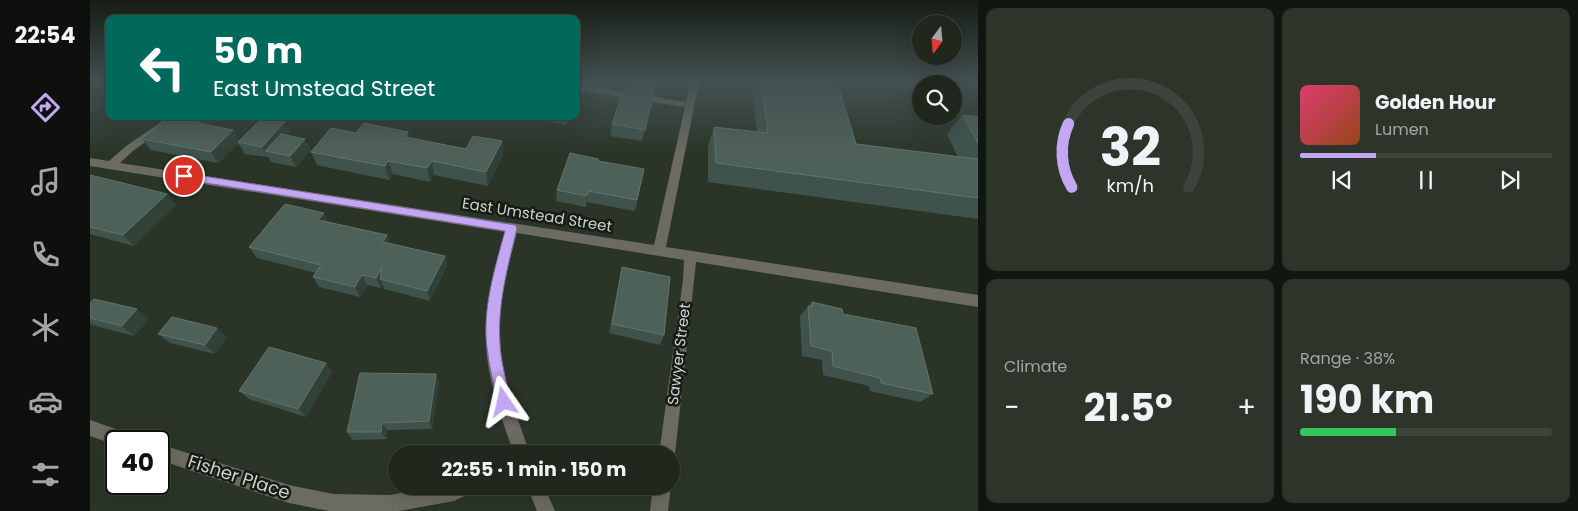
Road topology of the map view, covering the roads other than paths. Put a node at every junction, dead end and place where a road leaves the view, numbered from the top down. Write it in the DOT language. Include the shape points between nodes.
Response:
graph roads {
  1 [pos="689,105"];
  2 [pos="171,120"];
  3 [pos="90,162"];
  4 [pos="111,165"];
  5 [pos="512,228"];
  6 [pos="659,250"];
  7 [pos="690,255"];
  8 [pos="978,301"];
  9 [pos="90,428"];
  10 [pos="105,433"];
  11 [pos="519,445"];
  12 [pos="668,445"];
  13 [pos="170,456"];
  14 [pos="438,495"];
  15 [pos="539,495"];
  16 [pos="661,495"];
  17 [pos="546,511"];
  18 [pos="659,511"];
  1 -- 6 [label="street"];
  2 -- 4 [label="street"];
  3 -- 4 [label="street, East Umstead Street"];
  4 -- 5 [label="street, East Umstead Street"];
  5 -- 6 [label="street, East Umstead Street"];
  5 -- 11 [label="street" via="498,281 493,347 504,402"];
  6 -- 7 [label="street, East Umstead Street"];
  7 -- 8 [label="street, East Umstead Street"];
  7 -- 12 [label="street, Sawyer Street"];
  9 -- 10 [label="street"];
  13 -- 14 [label="street, Fisher Place" via="289,494 333,503 390,504"];
  15 -- 17 [label="street"];
  16 -- 18 [label="street"];
}
